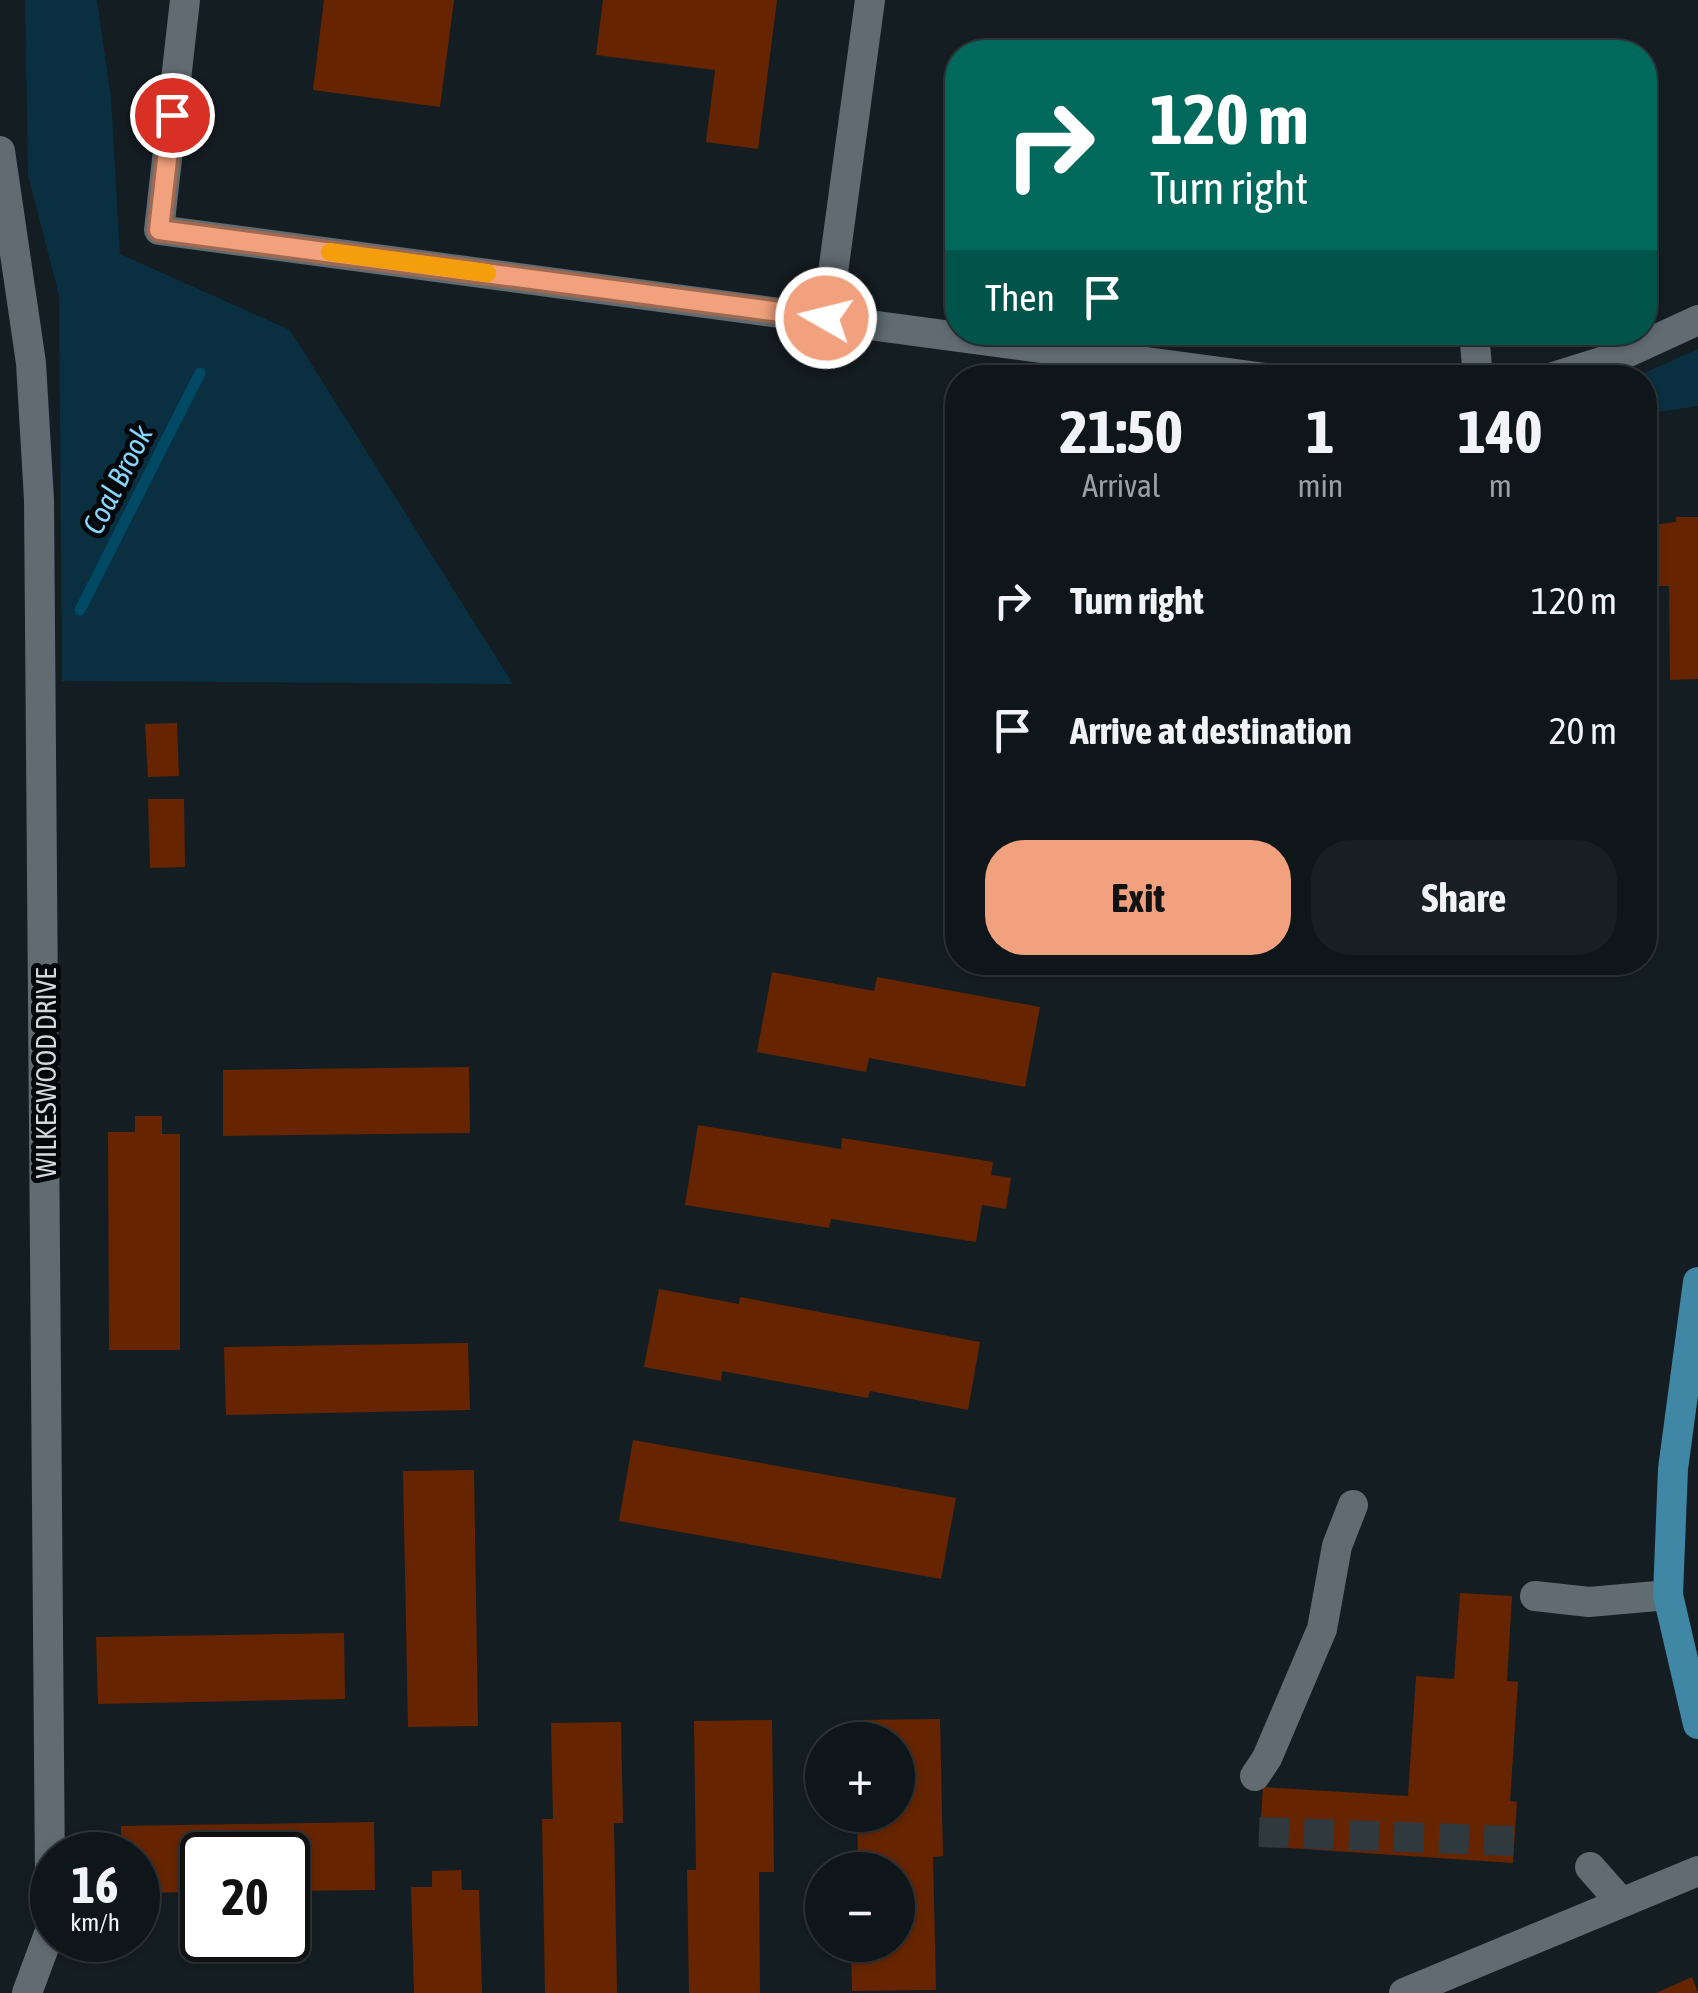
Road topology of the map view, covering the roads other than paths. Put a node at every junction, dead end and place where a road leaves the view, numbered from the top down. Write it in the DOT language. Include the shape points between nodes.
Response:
graph roads {
  1 [pos="185,0"];
  2 [pos="870,0"];
  3 [pos="0,151"];
  4 [pos="826,318"];
  5 [pos="1698,320"];
  6 [pos="945,334"];
  7 [pos="1657,339"];
  8 [pos="1024,345"];
  9 [pos="1644,345"];
  10 [pos="1171,365"];
  11 [pos="1591,365"];
  12 [pos="1698,1282"];
  13 [pos="1352,1505"];
  14 [pos="1668,1594"];
  15 [pos="1535,1596"];
  16 [pos="1698,1724"];
  17 [pos="1255,1776"];
  18 [pos="1590,1867"];
  19 [pos="1698,1871"];
  20 [pos="1620,1900"];
  21 [pos="27,1993"];
  22 [pos="1404,1993"];
  1 -- 4 [label="street" via="159,230"];
  2 -- 4 [label="street"];
  3 -- 21 [label="street, WILKESWOOD DRIVE" via="31,363 39,500 50,1931"];
  4 -- 6 [label="street"];
  5 -- 7 [label="street"];
  8 -- 10 [label="street"];
  9 -- 11 [label="street"];
  12 -- 14 [label="main road" via="1674,1469"];
  13 -- 17 [label="street" via="1322,1629"];
  14 -- 15 [label="street" via="1589,1602"];
  14 -- 16 [label="main road"];
  18 -- 20 [label="street"];
  19 -- 20 [label="street"];
  20 -- 22 [label="street"];
}
